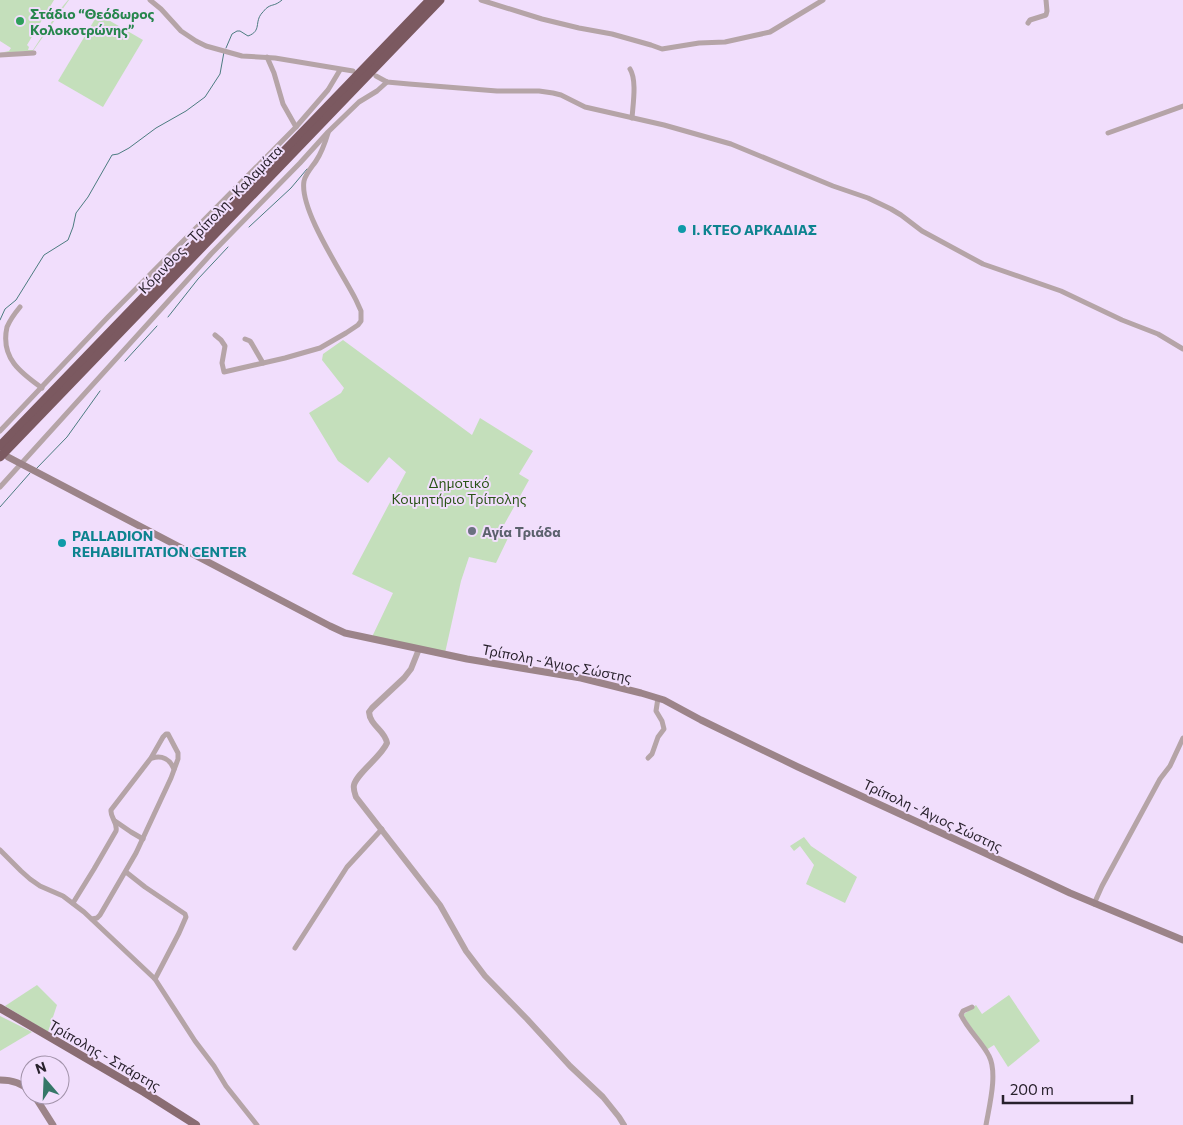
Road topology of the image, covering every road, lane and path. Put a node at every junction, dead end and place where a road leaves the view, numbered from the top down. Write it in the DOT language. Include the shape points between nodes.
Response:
graph roads {
  1 [pos="150,0"];
  2 [pos="440,0"];
  3 [pos="481,0"];
  4 [pos="823,0"];
  5 [pos="1046,0"];
  6 [pos="429,4"];
  7 [pos="1028,23"];
  8 [pos="34,53"];
  9 [pos="0,56"];
  10 [pos="267,57"];
  11 [pos="630,69"];
  12 [pos="340,70"];
  13 [pos="353,71"];
  14 [pos="376,76"];
  15 [pos="387,82"];
  16 [pos="1183,106"];
  17 [pos="632,118"];
  18 [pos="296,127"];
  19 [pos="328,132"];
  20 [pos="1108,133"];
  21 [pos="20,307"];
  22 [pos="216,335"];
  23 [pos="245,340"];
  24 [pos="1183,349"];
  25 [pos="263,363"];
  26 [pos="42,388"];
  27 [pos="0,431"];
  28 [pos="0,446"];
  29 [pos="4,457"];
  30 [pos="21,464"];
  31 [pos="0,487"];
  32 [pos="419,649"];
  33 [pos="658,698"];
  34 [pos="1183,738"];
  35 [pos="151,758"];
  36 [pos="648,758"];
  37 [pos="174,769"];
  38 [pos="115,820"];
  39 [pos="382,829"];
  40 [pos="143,839"];
  41 [pos="0,850"];
  42 [pos="126,872"];
  43 [pos="73,903"];
  44 [pos="1094,904"];
  45 [pos="92,919"];
  46 [pos="1183,940"];
  47 [pos="295,948"];
  48 [pos="155,979"];
  49 [pos="972,1007"];
  50 [pos="0,1008"];
  51 [pos="0,1080"];
  52 [pos="20,1084"];
  53 [pos="40,1105"];
  54 [pos="53,1125"];
  55 [pos="196,1125"];
  56 [pos="257,1125"];
  57 [pos="624,1125"];
  58 [pos="986,1125"];
  1 -- 10 [label="street" via="186,35 201,44 242,56"];
  2 -- 6 [label="highway, Κόρινθος - Τρίπολη - Καλαμάτα"];
  3 -- 4 [label="street" via="662,49 725,42 770,32"];
  5 -- 7 [label="street" via="1046,15"];
  6 -- 28 [label="highway, Κόρινθος - Τρίπολη - Καλαμάτα"];
  6 -- 29 [label="highway, Κόρινθος - Τρίπολη - Καλαμάτα"];
  8 -- 9 [label="street"];
  10 -- 12 [label="street"];
  10 -- 18 [label="street" via="283,104"];
  11 -- 17 [label="street" via="634,92"];
  12 -- 13 [label="street"];
  12 -- 18 [label="street" via="328,90"];
  14 -- 15 [label="street"];
  15 -- 17 [label="street" via="546,92 561,95 585,107"];
  15 -- 19 [label="street"];
  16 -- 20 [label="street"];
  17 -- 24 [label="street" via="730,144 868,198 983,264 1060,292 1158,334"];
  18 -- 26 [label="street"];
  19 -- 25 [label="street" via="325,145 304,179 306,197 316,228 356,300 361,322 320,348"];
  19 -- 30 [label="street" via="211,254"];
  21 -- 26 [label="street" via="6,328 3,352 13,366"];
  22 -- 25 [label="street" via="225,346 224,372"];
  23 -- 25 [label="street" via="250,341"];
  26 -- 27 [label="street"];
  29 -- 30 [label="main road, Τρίπολη - Άγιος Σώστης"];
  30 -- 31 [label="street"];
  30 -- 32 [label="main road, Τρίπολη - Άγιος Σώστης" via="330,626 348,634"];
  32 -- 33 [label="main road, Τρίπολη - Άγιος Σώστης" via="581,678"];
  32 -- 39 [label="street" via="404,678 369,712 387,743 357,779 354,792"];
  33 -- 36 [label="street" via="656,711 664,728"];
  33 -- 44 [label="main road, Τρίπολη - Άγιος Σώστης" via="798,767"];
  34 -- 44 [label="street"];
  35 -- 37 [label="street" via="165,758"];
  35 -- 37 [label="street" via="168,734 178,753"];
  35 -- 38 [label="street" via="113,808 111,814"];
  37 -- 40 [label="street"];
  38 -- 40 [label="street"];
  38 -- 43 [label="street" via="113,837"];
  39 -- 47 [label="street" via="347,867"];
  39 -- 57 [label="street" via="440,905 466,951 485,976 603,1096"];
  40 -- 42 [label="street"];
  41 -- 43 [label="street" via="30,879"];
  42 -- 45 [label="street" via="100,915"];
  42 -- 48 [label="street" via="186,917"];
  43 -- 45 [label="street"];
  44 -- 46 [label="main road, Τρίπολη - Άγιος Σώστης"];
  45 -- 48 [label="street"];
  48 -- 56 [label="street" via="226,1086"];
  49 -- 58 [label="street" via="961,1015 990,1057 993,1069"];
  50 -- 55 [label="main road, Τρίπολης - Σπάρτης"];
  51 -- 52 [label="main road"];
  53 -- 54 [label="main road"];
}
